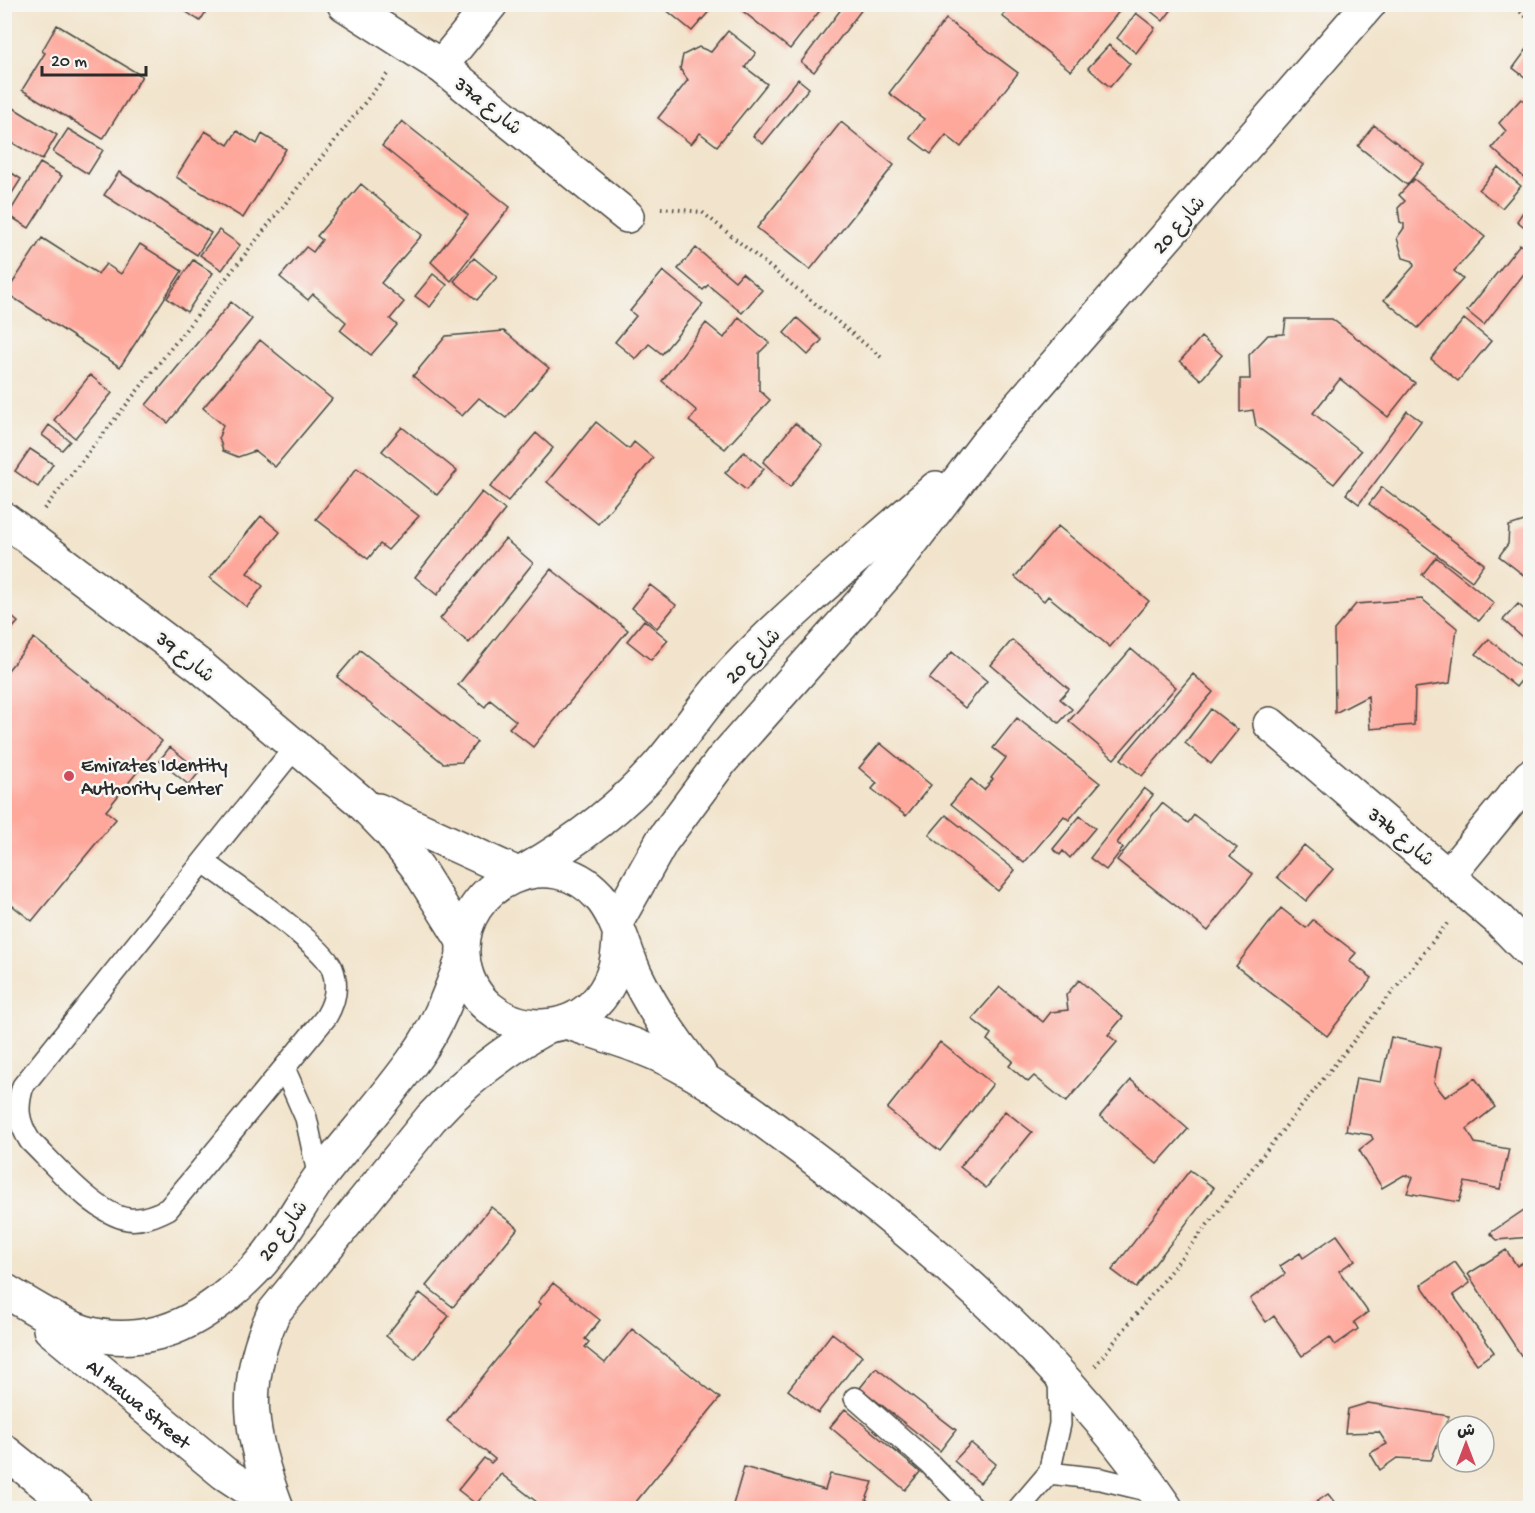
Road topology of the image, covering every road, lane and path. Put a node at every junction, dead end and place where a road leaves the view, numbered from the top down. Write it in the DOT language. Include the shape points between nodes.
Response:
graph roads {
  1 [pos="344,4"];
  2 [pos="491,4"];
  3 [pos="1369,4"];
  4 [pos="1511,4"];
  5 [pos="1530,20"];
  6 [pos="411,45"];
  7 [pos="441,66"];
  8 [pos="619,209"];
  9 [pos="881,357"];
  10 [pos="987,443"];
  11 [pos="15,526"];
  12 [pos="1270,724"];
  13 [pos="296,746"];
  14 [pos="1530,776"];
  15 [pos="360,801"];
  16 [pos="204,862"];
  17 [pos="522,873"];
  18 [pos="1459,885"];
  19 [pos="618,930"];
  20 [pos="463,949"];
  21 [pos="1530,952"];
  22 [pos="557,1024"];
  23 [pos="284,1068"];
  24 [pos="708,1083"];
  25 [pos="319,1178"];
  26 [pos="4,1290"];
  27 [pos="1067,1382"];
  28 [pos="855,1398"];
  29 [pos="4,1451"];
  30 [pos="1049,1473"];
  31 [pos="1160,1500"];
  32 [pos="277,1508"];
  33 [pos="75,1509"];
  34 [pos="974,1509"];
  35 [pos="1019,1509"];
  1 -- 6 [label="street, 37a شارع"];
  2 -- 7 [label="street"];
  3 -- 10 [label="street, شارع 20"];
  4 -- 5 [label="path"];
  6 -- 7 [label="street, 37a شارع"];
  6 -- 11 [label="path"];
  7 -- 8 [label="street, 37a شارع"];
  8 -- 9 [label="path" via="702,212"];
  10 -- 17 [label="street, شارع 20" via="765,640 627,798 578,838"];
  10 -- 19 [label="street, شارع 20" via="892,568 715,768 662,842"];
  11 -- 13 [label="street, شارع 39" via="183,653"];
  12 -- 18 [label="street, 37b شارع"];
  13 -- 15 [label="street, شارع 39"];
  13 -- 16 [label="lane"];
  14 -- 18 [label="street"];
  15 -- 17 [label="street, شارع 39"];
  15 -- 20 [label="street, شارع 39" via="417,867"];
  16 -- 23 [label="lane" via="318,949 333,969 333,1006"];
  16 -- 23 [label="lane" via="23,1086 18,1115 22,1129 30,1142 104,1209 129,1219 143,1219 168,1209"];
  17 -- 19 [label="street" via="558,871 573,877 600,896"];
  17 -- 20 [label="street" via="495,885 482,897 472,912"];
  18 -- 21 [label="street, 37b شارع"];
  18 -- 27 [label="path"];
  19 -- 22 [label="street" via="619,959 602,998 586,1012"];
  19 -- 24 [label="street" via="658,1014"];
  20 -- 22 [label="street" via="467,974 492,1008 530,1026"];
  20 -- 25 [label="street, شارع 20" via="435,1023 418,1054"];
  22 -- 24 [label="street" via="658,1055"];
  22 -- 32 [label="street" via="507,1050 457,1090 274,1312 255,1362 251,1415 261,1467"];
  23 -- 25 [label="lane" via="306,1118"];
  24 -- 27 [label="street" via="839,1177 915,1239 989,1303"];
  25 -- 26 [label="street, شارع 20" via="276,1244 232,1291 192,1319 158,1333 128,1338 89,1335"];
  26 -- 32 [label="street, Al Hawa Street" via="224,1473"];
  27 -- 30 [label="lane"];
  27 -- 31 [label="street"];
  28 -- 34 [label="lane"];
  29 -- 33 [label="street"];
  30 -- 31 [label="lane" via="1101,1479"];
  30 -- 35 [label="lane"];
}
